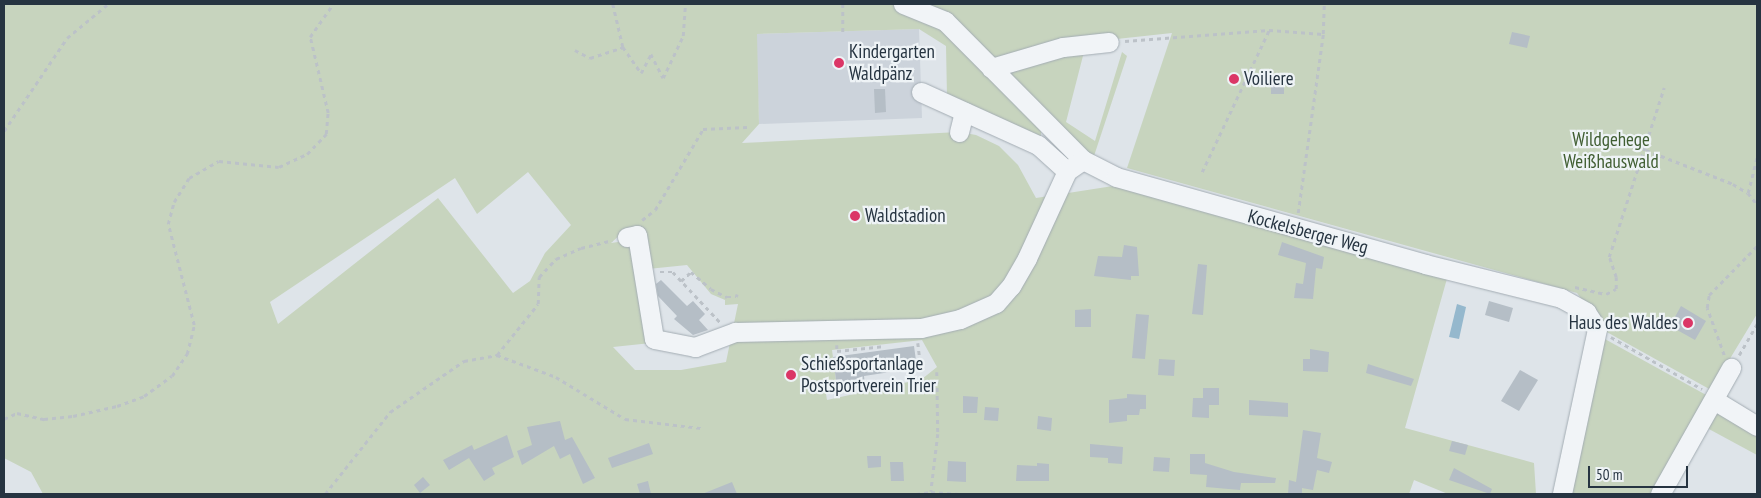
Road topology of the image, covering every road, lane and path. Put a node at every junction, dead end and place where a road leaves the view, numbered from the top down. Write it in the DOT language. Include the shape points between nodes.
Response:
graph roads {
  1 [pos="108,4"];
  2 [pos="334,4"];
  3 [pos="613,4"];
  4 [pos="685,4"];
  5 [pos="843,4"];
  6 [pos="903,4"];
  7 [pos="1324,4"];
  8 [pos="1269,30"];
  9 [pos="843,32"];
  10 [pos="1323,34"];
  11 [pos="1109,42"];
  12 [pos="623,47"];
  13 [pos="575,50"];
  14 [pos="991,68"];
  15 [pos="1664,88"];
  16 [pos="921,92"];
  17 [pos="964,112"];
  18 [pos="747,126"];
  19 [pos="4,130"];
  20 [pos="959,132"];
  21 [pos="1646,150"];
  22 [pos="1757,156"];
  23 [pos="1083,160"];
  24 [pos="1068,171"];
  25 [pos="1202,172"];
  26 [pos="1748,193"];
  27 [pos="1757,204"];
  28 [pos="1298,212"];
  29 [pos="627,237"];
  30 [pos="1757,246"];
  31 [pos="663,272"];
  32 [pos="681,280"];
  33 [pos="1581,288"];
  34 [pos="738,294"];
  35 [pos="720,322"];
  36 [pos="1757,324"];
  37 [pos="1597,329"];
  38 [pos="909,343"];
  39 [pos="891,345"];
  40 [pos="837,351"];
  41 [pos="497,355"];
  42 [pos="1732,368"];
  43 [pos="937,372"];
  44 [pos="922,374"];
  45 [pos="1714,400"];
  46 [pos="4,419"];
  47 [pos="1757,426"];
  48 [pos="701,428"];
  49 [pos="931,492"];
  50 [pos="326,494"];
  51 [pos="916,494"];
  52 [pos="963,494"];
  53 [pos="1562,494"];
  54 [pos="1660,494"];
  1 -- 19 [label="path" via="67,38"];
  2 -- 46 [label="path" via="310,37 328,113 326,134 306,154 279,167 220,161 189,178 174,202 168,224 194,325 187,354 172,376 144,396 117,406 73,416 44,419 17,413"];
  3 -- 12 [label="path"];
  4 -- 12 [label="path" via="683,36 663,78 651,54 641,74"];
  5 -- 9 [label="path"];
  6 -- 14 [label="street, Kockelsberger Weg" via="945,21"];
  7 -- 10 [label="path"];
  8 -- 10 [label="path"];
  8 -- 11 [label="path"];
  8 -- 25 [label="path"];
  10 -- 28 [label="path"];
  11 -- 14 [label="street" via="1063,47"];
  12 -- 13 [label="path" via="590,58"];
  14 -- 23 [label="street, Kockelsberger Weg"];
  15 -- 21 [label="path"];
  16 -- 17 [label="street"];
  17 -- 20 [label="street"];
  17 -- 24 [label="street" via="1038,145"];
  18 -- 29 [label="path" via="703,129 655,210"];
  21 -- 26 [label="path"];
  21 -- 33 [label="path" via="1609,258 1616,277 1616,289 1606,294"];
  22 -- 26 [label="path"];
  23 -- 24 [label="street"];
  23 -- 37 [label="street, Kockelsberger Weg" via="1116,177 1188,199 1561,298 1586,312"];
  24 -- 29 [label="street" via="1027,258 1011,286 996,303 960,319 921,328 736,332 695,347 654,339 636,235"];
  26 -- 27 [label="path"];
  29 -- 41 [label="path" via="581,248 556,259 539,277 538,304"];
  30 -- 42 [label="path" via="1709,295 1707,308 1718,345"];
  31 -- 32 [label="path" via="673,272"];
  32 -- 34 [label="path" via="691,272 711,289 727,297"];
  32 -- 35 [label="path"];
  36 -- 42 [label="path"];
  37 -- 45 [label="path" via="1707,392"];
  37 -- 53 [label="street"];
  38 -- 44 [label="path" via="918,342"];
  39 -- 40 [label="path"];
  41 -- 48 [label="path" via="556,377 625,419"];
  41 -- 50 [label="path" via="464,361 390,412"];
  42 -- 45 [label="street"];
  43 -- 49 [label="path" via="938,434"];
  45 -- 47 [label="street"];
  45 -- 54 [label="street"];
  49 -- 51 [label="path"];
  49 -- 52 [label="path"];
}
